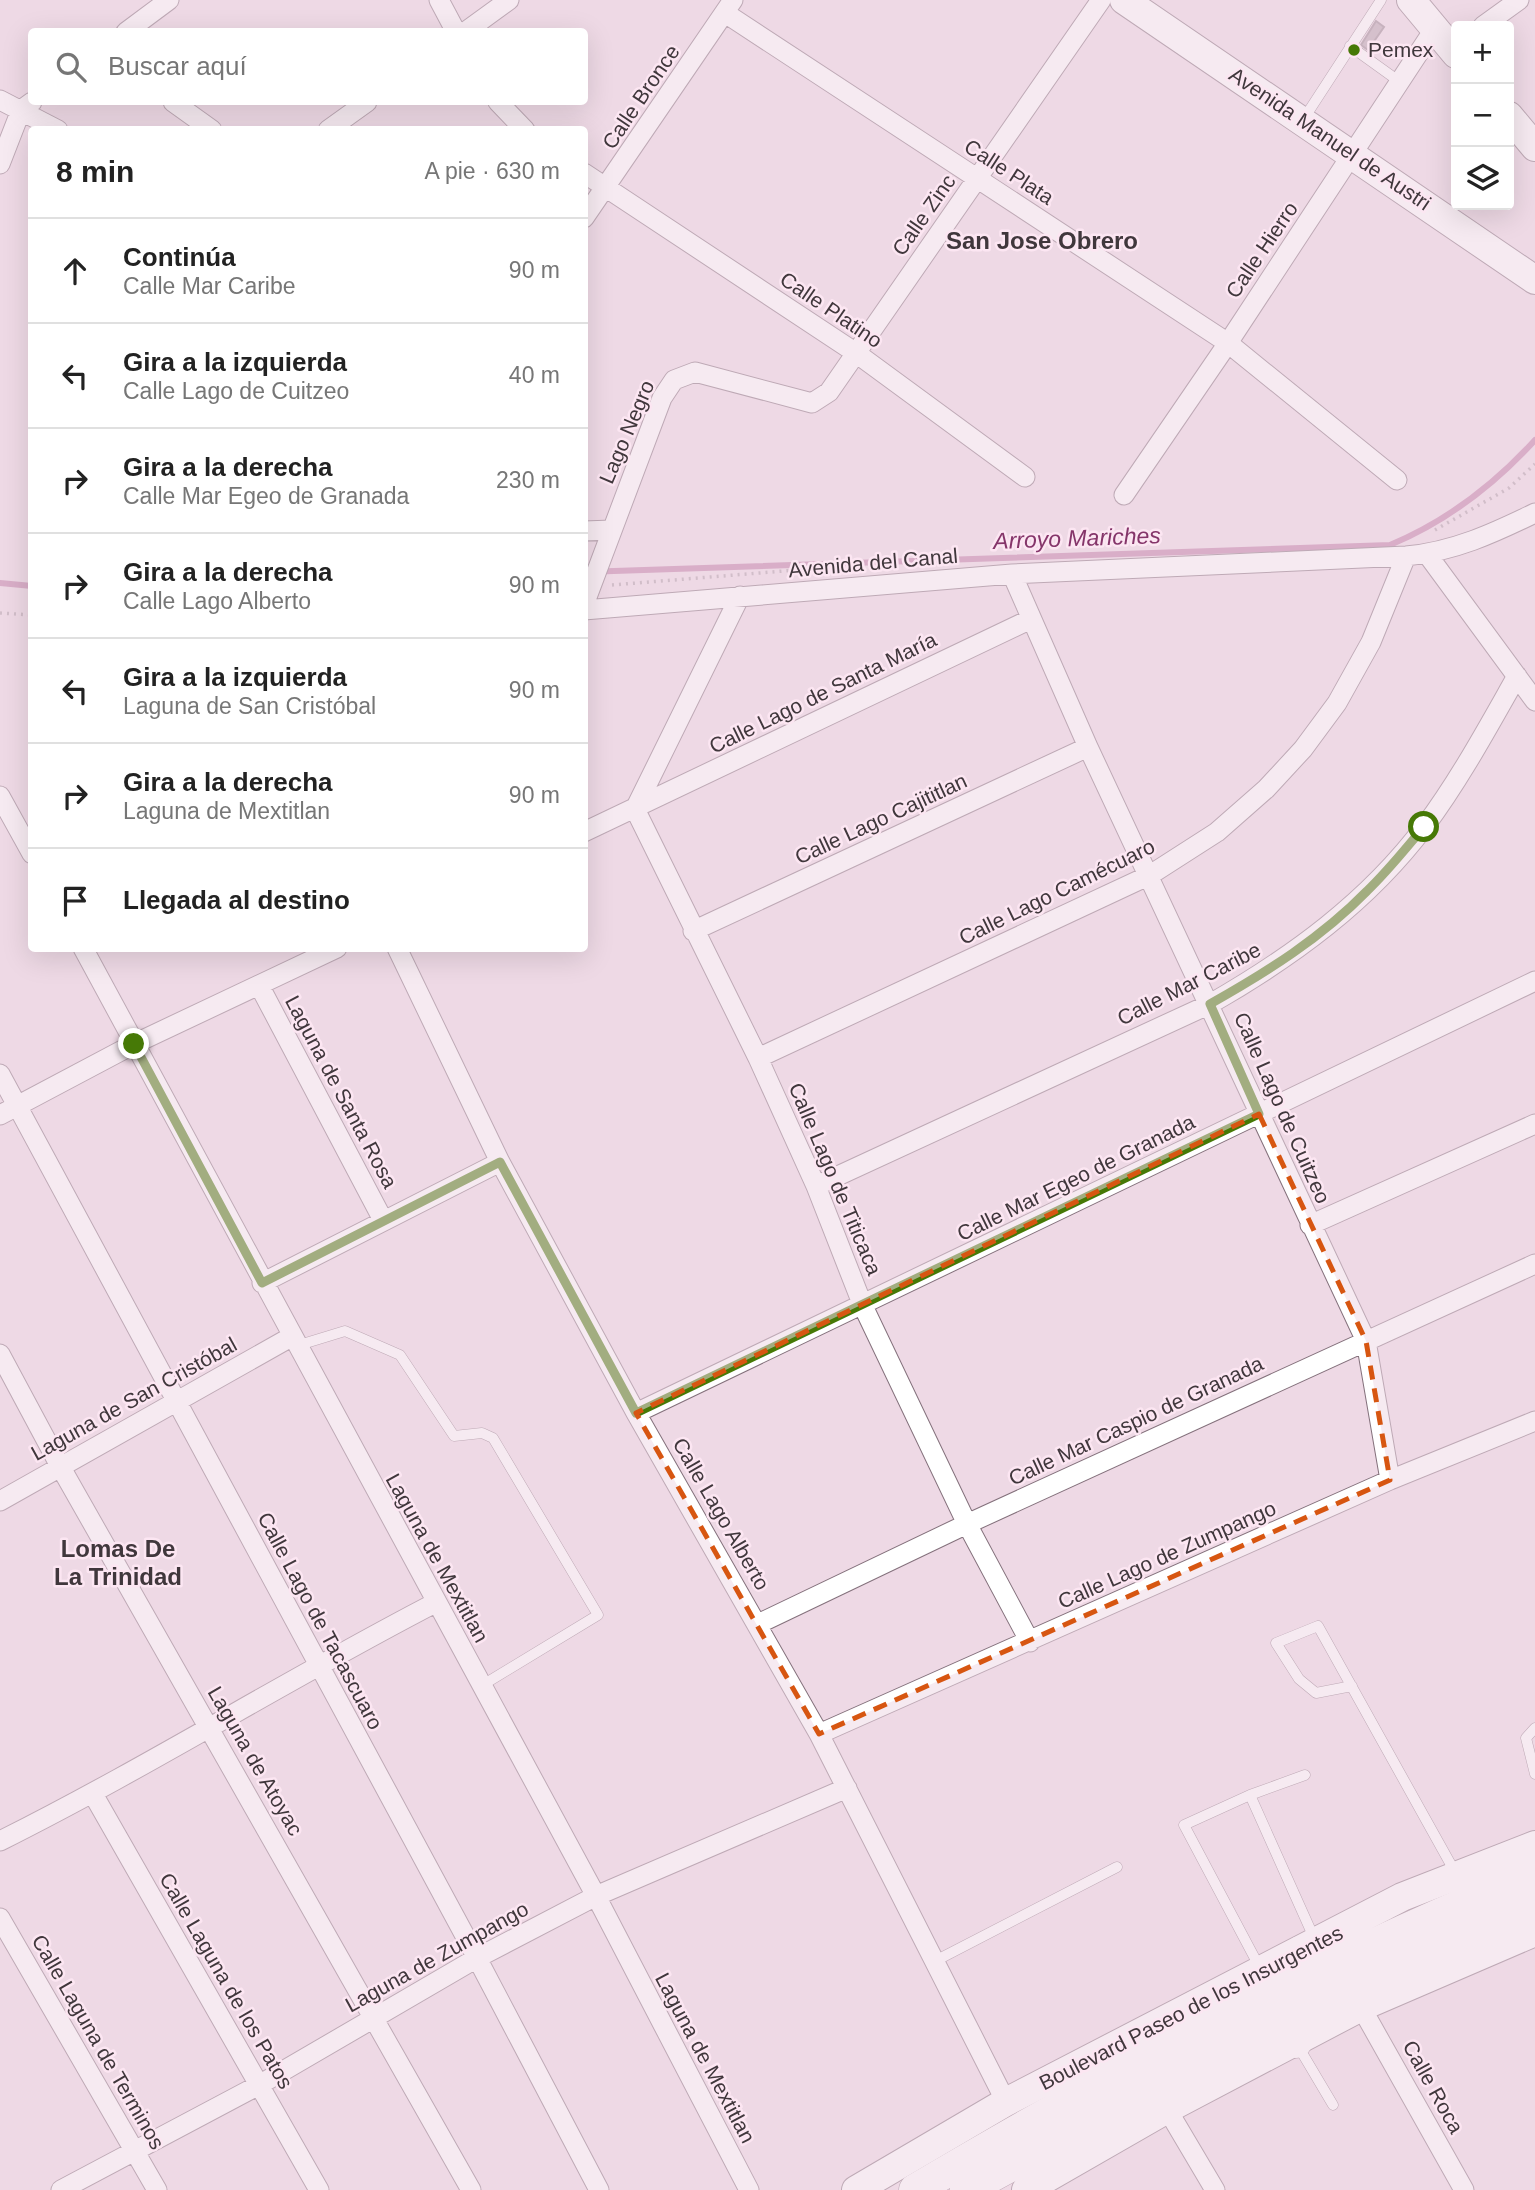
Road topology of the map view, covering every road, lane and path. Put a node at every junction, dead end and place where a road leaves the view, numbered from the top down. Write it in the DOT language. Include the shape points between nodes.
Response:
graph roads {
  1 [pos="169,0"];
  2 [pos="439,0"];
  3 [pos="509,0"];
  4 [pos="1101,0"];
  5 [pos="1124,0"];
  6 [pos="1381,0"];
  7 [pos="1411,0"];
  8 [pos="1519,0"];
  9 [pos="729,6"];
  10 [pos="1490,21"];
  11 [pos="130,28"];
  12 [pos="454,28"];
  13 [pos="470,28"];
  14 [pos="1450,44"];
  15 [pos="1350,47"];
  16 [pos="1400,82"];
  17 [pos="0,100"];
  18 [pos="177,105"];
  19 [pos="363,105"];
  20 [pos="501,105"];
  21 [pos="27,106"];
  22 [pos="1302,120"];
  23 [pos="1514,122"];
  24 [pos="53,126"];
  25 [pos="206,126"];
  26 [pos="334,126"];
  27 [pos="521,126"];
  28 [pos="1535,146"];
  29 [pos="1353,155"];
  30 [pos="0,164"];
  31 [pos="588,176"];
  32 [pos="977,178"];
  33 [pos="607,189"];
  34 [pos="588,213"];
  35 [pos="1535,279"];
  36 [pos="1228,343"];
  37 [pos="856,353"];
  38 [pos="1025,477"];
  39 [pos="1397,480"];
  40 [pos="1124,495"];
  41 [pos="1535,513"];
  42 [pos="612,530"];
  43 [pos="588,531"];
  44 [pos="1427,554"];
  45 [pos="1406,556"];
  46 [pos="1012,574"];
  47 [pos="588,594"];
  48 [pos="740,596"];
  49 [pos="588,610"];
  50 [pos="0,612"];
  51 [pos="28,615"];
  52 [pos="1031,619"];
  53 [pos="1517,676"];
  54 [pos="1535,701"];
  55 [pos="1088,747"];
  56 [pos="0,796"];
  57 [pos="635,809"];
  58 [pos="588,830"];
  59 [pos="28,847"];
  60 [pos="1150,875"];
  61 [pos="693,931"];
  62 [pos="85,952"];
  63 [pos="329,952"];
  64 [pos="399,952"];
  65 [pos="1535,981"];
  66 [pos="259,985"];
  67 [pos="1210,1004"];
  68 [pos="134,1044"];
  69 [pos="758,1058"];
  70 [pos="0,1074"];
  71 [pos="8,1110"];
  72 [pos="1259,1114"];
  73 [pos="1535,1124"];
  74 [pos="500,1162"];
  75 [pos="816,1186"];
  76 [pos="383,1220"];
  77 [pos="1310,1225"];
  78 [pos="1535,1264"];
  79 [pos="262,1283"];
  80 [pos="863,1306"];
  81 [pos="293,1341"];
  82 [pos="1366,1341"];
  83 [pos="0,1354"];
  84 [pos="175,1402"];
  85 [pos="636,1413"];
  86 [pos="1535,1421"];
  87 [pos="60,1466"];
  88 [pos="1390,1480"];
  89 [pos="0,1501"];
  90 [pos="967,1524"];
  91 [pos="435,1603"];
  92 [pos="758,1625"];
  93 [pos="1030,1642"];
  94 [pos="317,1664"];
  95 [pos="481,1686"];
  96 [pos="1352,1686"];
  97 [pos="208,1726"];
  98 [pos="1535,1728"];
  99 [pos="819,1734"];
  100 [pos="1535,1774"];
  101 [pos="1305,1775"];
  102 [pos="847,1788"];
  103 [pos="93,1794"];
  104 [pos="1250,1795"];
  105 [pos="0,1841"];
  106 [pos="1535,1845"];
  107 [pos="1117,1867"];
  108 [pos="1535,1874"];
  109 [pos="1457,1876"];
  110 [pos="596,1896"];
  111 [pos="1535,1902"];
  112 [pos="0,1918"];
  113 [pos="1535,1932"];
  114 [pos="1309,1948"];
  115 [pos="477,1958"];
  116 [pos="937,1960"];
  117 [pos="1262,1986"];
  118 [pos="1322,1994"];
  119 [pos="1361,2007"];
  120 [pos="376,2018"];
  121 [pos="1296,2042"];
  122 [pos="259,2084"];
  123 [pos="1006,2102"];
  124 [pos="1334,2105"];
  125 [pos="1167,2109"];
  126 [pos="134,2151"];
  127 [pos="61,2190"];
  128 [pos="157,2190"];
  129 [pos="319,2190"];
  130 [pos="471,2190"];
  131 [pos="598,2190"];
  132 [pos="749,2190"];
  133 [pos="856,2190"];
  134 [pos="915,2190"];
  135 [pos="966,2190"];
  136 [pos="1026,2190"];
  137 [pos="1215,2190"];
  138 [pos="1464,2190"];
  1 -- 11 [label="street"];
  2 -- 12 [label="street"];
  3 -- 13 [label="street"];
  4 -- 32 [label="street, Calle Zinc"];
  5 -- 22 [label="street, Avenida Manuel de Austri"];
  6 -- 15 [label="lane"];
  7 -- 14 [label="street"];
  8 -- 10 [label="street"];
  9 -- 32 [label="street, Calle Plata"];
  9 -- 33 [label="street, Calle Bronce"];
  14 -- 16 [label="street, Calle Hierro"];
  15 -- 16 [label="lane"];
  15 -- 22 [label="lane"];
  16 -- 29 [label="street, Calle Hierro"];
  17 -- 21 [label="street"];
  18 -- 25 [label="street"];
  19 -- 26 [label="street"];
  20 -- 27 [label="street"];
  21 -- 24 [label="street"];
  21 -- 30 [label="street"];
  22 -- 29 [label="street, Avenida Manuel de Austri"];
  23 -- 28 [label="street"];
  29 -- 35 [label="street, Avenida Manuel de Austri"];
  29 -- 36 [label="street, Calle Hierro"];
  31 -- 33 [label="street, Calle Platino"];
  32 -- 36 [label="street, Calle Plata"];
  32 -- 37 [label="street, Calle Zinc"];
  33 -- 34 [label="street, Calle Bronce"];
  33 -- 37 [label="street, Calle Platino"];
  36 -- 39 [label="street, Calle Plata"];
  36 -- 40 [label="street, Calle Hierro"];
  37 -- 38 [label="street, Calle Platino"];
  37 -- 42 [label="street, Lago Negro" via="829,392 812,403 695,372 674,380 662,398"];
  41 -- 44 [label="street, Avenida del Canal" via="1483,538"];
  42 -- 43 [label="street"];
  42 -- 47 [label="street, Lago Negro"];
  44 -- 45 [label="street, Avenida del Canal"];
  44 -- 53 [label="street"];
  45 -- 46 [label="street, Avenida del Canal"];
  45 -- 60 [label="street, Calle Lago Camécuaro" via="1371,642 1337,703 1303,749 1217,832"];
  46 -- 48 [label="street, Avenida del Canal"];
  46 -- 52 [label="street, Calle Lago de Cuitzeo"];
  48 -- 49 [label="street, Avenida del Canal"];
  48 -- 57 [label="street"];
  50 -- 51 [label="path"];
  52 -- 55 [label="street, Calle Lago de Cuitzeo"];
  52 -- 57 [label="street, Calle Lago de Santa María"];
  53 -- 54 [label="street"];
  53 -- 67 [label="street, Calle Mar Caribe" via="1467,764 1424,827 1367,891 1310,942"];
  55 -- 60 [label="street, Calle Lago de Cuitzeo"];
  55 -- 61 [label="street, Calle Lago Cajititlan"];
  56 -- 59 [label="street"];
  57 -- 58 [label="street, Calle Lago de Santa María"];
  57 -- 61 [label="street, Calle Lago de Titicaca"];
  60 -- 67 [label="street, Calle Lago de Cuitzeo"];
  60 -- 69 [label="street, Calle Lago Camécuaro"];
  61 -- 69 [label="street, Calle Lago de Titicaca"];
  62 -- 68 [label="street, Laguna de Mextitlan"];
  63 -- 66 [label="street"];
  64 -- 74 [label="street, Calle Lago Alberto"];
  65 -- 72 [label="street, Calle Mar Egeo de Granada"];
  66 -- 68 [label="street"];
  66 -- 76 [label="street, Laguna de Santa Rosa"];
  67 -- 72 [label="street, Calle Lago de Cuitzeo"];
  67 -- 75 [label="street, Calle Mar Caribe"];
  68 -- 71 [label="street"];
  68 -- 79 [label="street, Laguna de Mextitlan"];
  69 -- 75 [label="street, Calle Lago de Titicaca"];
  70 -- 71 [label="street, Calle Lago de Tacascuaro"];
  71 -- 84 [label="street, Calle Lago de Tacascuaro"];
  72 -- 77 [label="street, Calle Lago de Cuitzeo"];
  72 -- 80 [label="street, Calle Mar Egeo de Granada"];
  73 -- 77 [label="street"];
  74 -- 76 [label="street"];
  74 -- 85 [label="street, Calle Lago Alberto"];
  75 -- 80 [label="street, Calle Lago de Titicaca"];
  76 -- 79 [label="street"];
  77 -- 82 [label="street, Calle Lago de Cuitzeo"];
  78 -- 82 [label="street, Calle Mar Caspio de Granada"];
  79 -- 81 [label="street, Laguna de Mextitlan"];
  80 -- 85 [label="street, Calle Mar Egeo de Granada"];
  80 -- 90 [label="street, Calle Lago de Titicaca"];
  81 -- 84 [label="street, Laguna de San Cristóbal"];
  81 -- 91 [label="street, Laguna de Mextitlan"];
  81 -- 95 [label="lane" via="345,1331 400,1355 454,1436 482,1433 493,1438 598,1615"];
  82 -- 88 [label="street, Calle Lago de Cuitzeo"];
  82 -- 90 [label="street, Calle Mar Caspio de Granada"];
  83 -- 87 [label="street, Laguna de Atoyac"];
  84 -- 87 [label="street, Laguna de San Cristóbal"];
  84 -- 94 [label="street, Calle Lago de Tacascuaro"];
  85 -- 92 [label="street, Calle Lago Alberto"];
  86 -- 88 [label="street, Calle Lago de Zumpango"];
  87 -- 89 [label="street, Laguna de San Cristóbal"];
  87 -- 97 [label="street, Laguna de Atoyac"];
  88 -- 93 [label="street, Calle Lago de Zumpango"];
  90 -- 92 [label="street, Calle Mar Caspio de Granada"];
  90 -- 93 [label="street, Calle Lago de Titicaca"];
  91 -- 94 [label="street"];
  91 -- 95 [label="street, Laguna de Mextitlan"];
  92 -- 99 [label="street, Calle Lago Alberto"];
  93 -- 99 [label="street, Calle Lago de Zumpango"];
  94 -- 97 [label="street"];
  94 -- 115 [label="street, Calle Lago de Tacascuaro"];
  95 -- 110 [label="street, Laguna de Mextitlan"];
  96 -- 96 [label="lane" via="1316,1693 1299,1679 1276,1643 1318,1626"];
  96 -- 109 [label="lane"];
  97 -- 103 [label="street"];
  97 -- 120 [label="street, Laguna de Atoyac"];
  98 -- 100 [label="lane" via="1526,1738"];
  99 -- 102 [label="street, Calle Lago Alberto"];
  101 -- 104 [label="lane"];
  102 -- 110 [label="street, Laguna de Zumpango"];
  102 -- 116 [label="street, Calle Lago Alberto"];
  103 -- 105 [label="street"];
  103 -- 122 [label="street, Calle Laguna de los Patos"];
  104 -- 114 [label="lane"];
  104 -- 117 [label="lane" via="1184,1825"];
  106 -- 109 [label="street, Boulevard Paseo de los Insurgentes"];
  107 -- 116 [label="lane"];
  108 -- 117 [label="main road, Boulevard Paseo de los Insurgentes"];
  109 -- 114 [label="street, Boulevard Paseo de los Insurgentes" via="1402,1897"];
  110 -- 115 [label="street, Laguna de Zumpango"];
  110 -- 132 [label="street, Laguna de Mextitlan"];
  111 -- 118 [label="main road"];
  112 -- 126 [label="street, Calle Laguna de Terminos"];
  113 -- 119 [label="street"];
  114 -- 117 [label="main road"];
  115 -- 120 [label="street, Laguna de Zumpango"];
  115 -- 131 [label="street, Calle Lago de Tacascuaro"];
  116 -- 123 [label="street, Calle Lago Alberto"];
  117 -- 123 [label="street, Boulevard Paseo de los Insurgentes"];
  117 -- 134 [label="main road, Boulevard Paseo de los Insurgentes"];
  118 -- 121 [label="main road"];
  118 -- 135 [label="main road"];
  119 -- 121 [label="street"];
  119 -- 138 [label="street, Calle Roca"];
  120 -- 122 [label="street, Laguna de Zumpango"];
  120 -- 130 [label="street, Laguna de Atoyac"];
  121 -- 124 [label="lane"];
  121 -- 125 [label="street"];
  122 -- 126 [label="street, Laguna de Zumpango"];
  122 -- 129 [label="street, Calle Laguna de los Patos"];
  123 -- 133 [label="street, Boulevard Paseo de los Insurgentes"];
  125 -- 136 [label="street"];
  125 -- 137 [label="street"];
  126 -- 127 [label="street, Laguna de Zumpango"];
  126 -- 128 [label="street, Calle Laguna de Terminos"];
}
